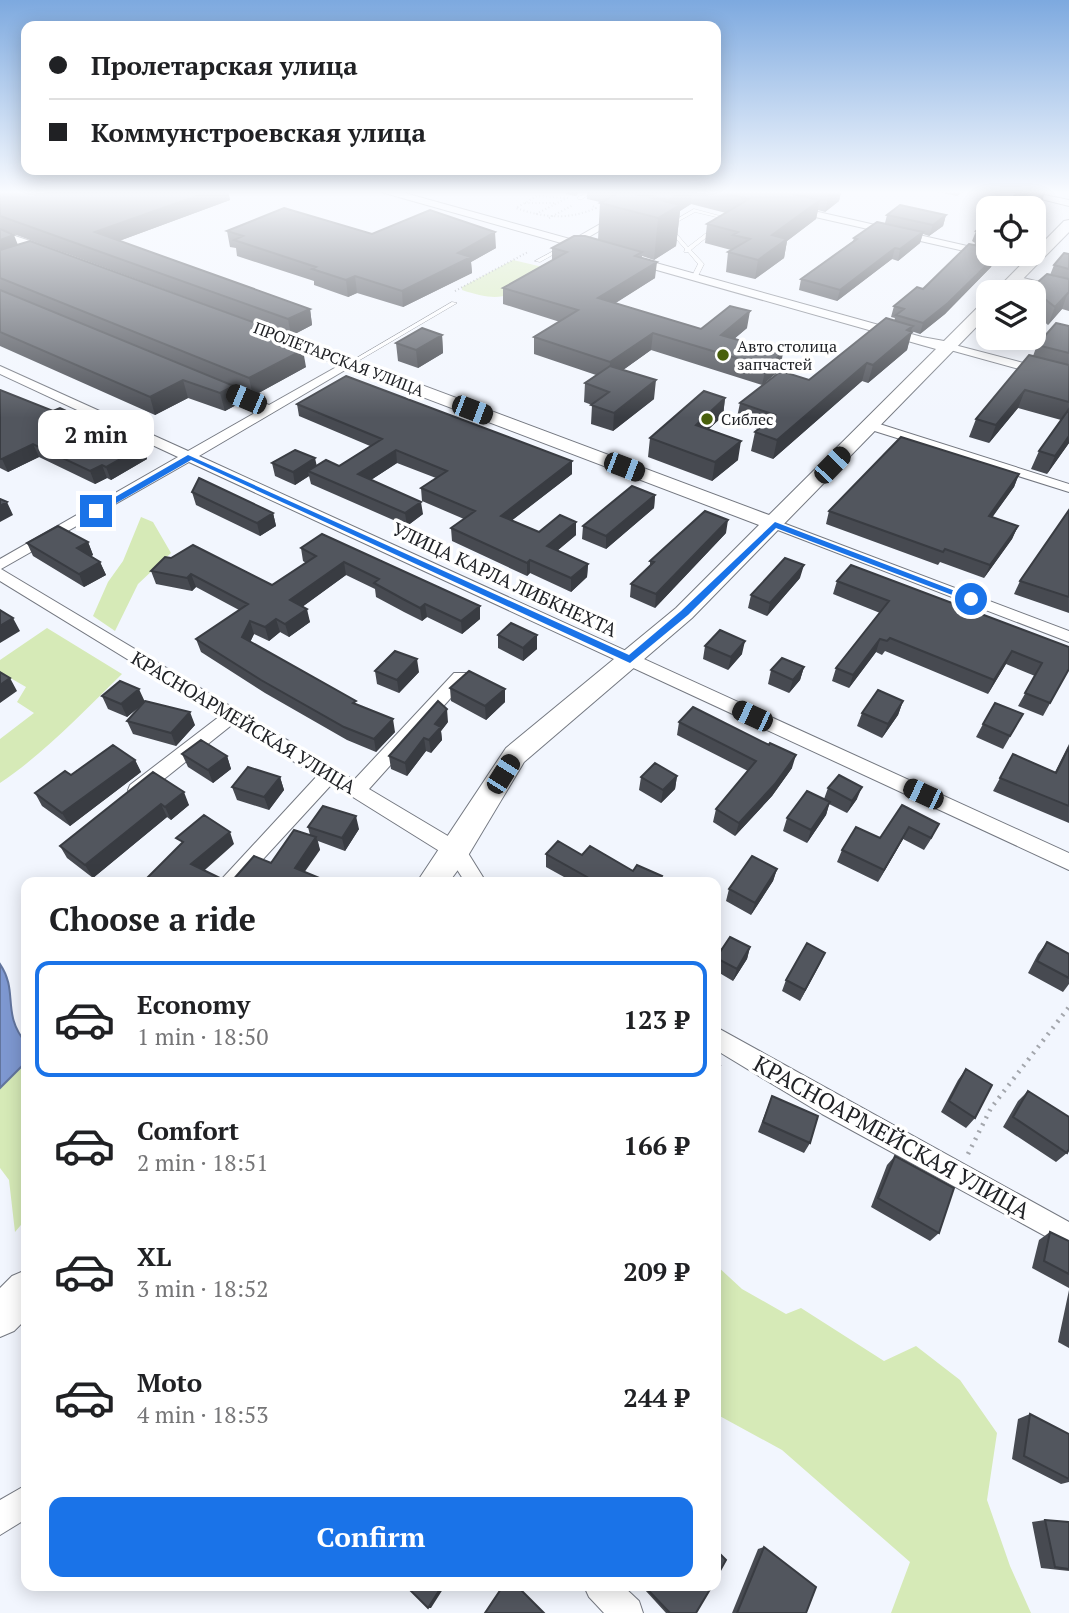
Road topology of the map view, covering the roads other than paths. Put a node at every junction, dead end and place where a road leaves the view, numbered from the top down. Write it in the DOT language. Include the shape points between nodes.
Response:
graph roads {
  1 [pos="657,267"];
  2 [pos="699,267"];
  3 [pos="1026,267"];
  4 [pos="694,278"];
  5 [pos="1015,279"];
  6 [pos="1069,292"];
  7 [pos="454,303"];
  8 [pos="220,315"];
  9 [pos="976,317"];
  10 [pos="947,345"];
  11 [pos="351,363"];
  12 [pos="0,370"];
  13 [pos="1069,379"];
  14 [pos="206,383"];
  15 [pos="270,410"];
  16 [pos="870,425"];
  17 [pos="191,457"];
  18 [pos="1069,488"];
  19 [pos="775,524"];
  20 [pos="0,565"];
  21 [pos="0,574"];
  22 [pos="1069,637"];
  23 [pos="630,659"];
  24 [pos="460,677"];
  25 [pos="233,715"];
  26 [pos="330,774"];
  27 [pos="356,790"];
  28 [pos="123,800"];
  29 [pos="456,851"];
  30 [pos="1069,862"];
  31 [pos="234,877"];
  32 [pos="436,877"];
  33 [pos="473,877"];
  34 [pos="721,1041"];
  35 [pos="1069,1236"];
  36 [pos="21,1295"];
  37 [pos="0,1317"];
  38 [pos="21,1504"];
  39 [pos="0,1519"];
  40 [pos="605,1591"];
  41 [pos="627,1613"];
  1 -- 4 [label="street"];
  2 -- 4 [label="lane"];
  3 -- 5 [label="street"];
  4 -- 10 [label="street" via="921,342"];
  5 -- 6 [label="street"];
  7 -- 11 [label="lane"];
  8 -- 11 [label="street, ПРОЛЕТАРСКАЯ УЛИЦА"];
  9 -- 10 [label="street"];
  10 -- 13 [label="street"];
  10 -- 16 [label="street"];
  11 -- 15 [label="street"];
  11 -- 19 [label="street, ПРОЛЕТАРСКАЯ УЛИЦА"];
  12 -- 17 [label="street, УЛИЦА КАРЛА ЛИБКНЕХТА"];
  14 -- 15 [label="street"];
  15 -- 17 [label="street"];
  16 -- 18 [label="street"];
  16 -- 19 [label="street"];
  17 -- 20 [label="street"];
  17 -- 23 [label="street, УЛИЦА КАРЛА ЛИБКНЕХТА"];
  19 -- 22 [label="street, ПРОЛЕТАРСКАЯ УЛИЦА"];
  19 -- 23 [label="street"];
  21 -- 25 [label="street, КРАСНОАРМЕЙСКАЯ УЛИЦА"];
  23 -- 29 [label="street" via="515,755"];
  23 -- 30 [label="street, УЛИЦА КАРЛА ЛИБКНЕХТА"];
  24 -- 27 [label="street"];
  25 -- 26 [label="street, КРАСНОАРМЕЙСКАЯ УЛИЦА"];
  25 -- 28 [label="street"];
  26 -- 27 [label="street, КРАСНОАРМЕЙСКАЯ УЛИЦА"];
  26 -- 31 [label="street"];
  27 -- 29 [label="street, КРАСНОАРМЕЙСКАЯ УЛИЦА"];
  29 -- 32 [label="street"];
  29 -- 33 [label="street, КРАСНОАРМЕЙСКАЯ УЛИЦА"];
  34 -- 35 [label="street, КРАСНОАРМЕЙСКАЯ УЛИЦА"];
  36 -- 37 [label="street"];
  38 -- 39 [label="street"];
  40 -- 41 [label="street"];
}
